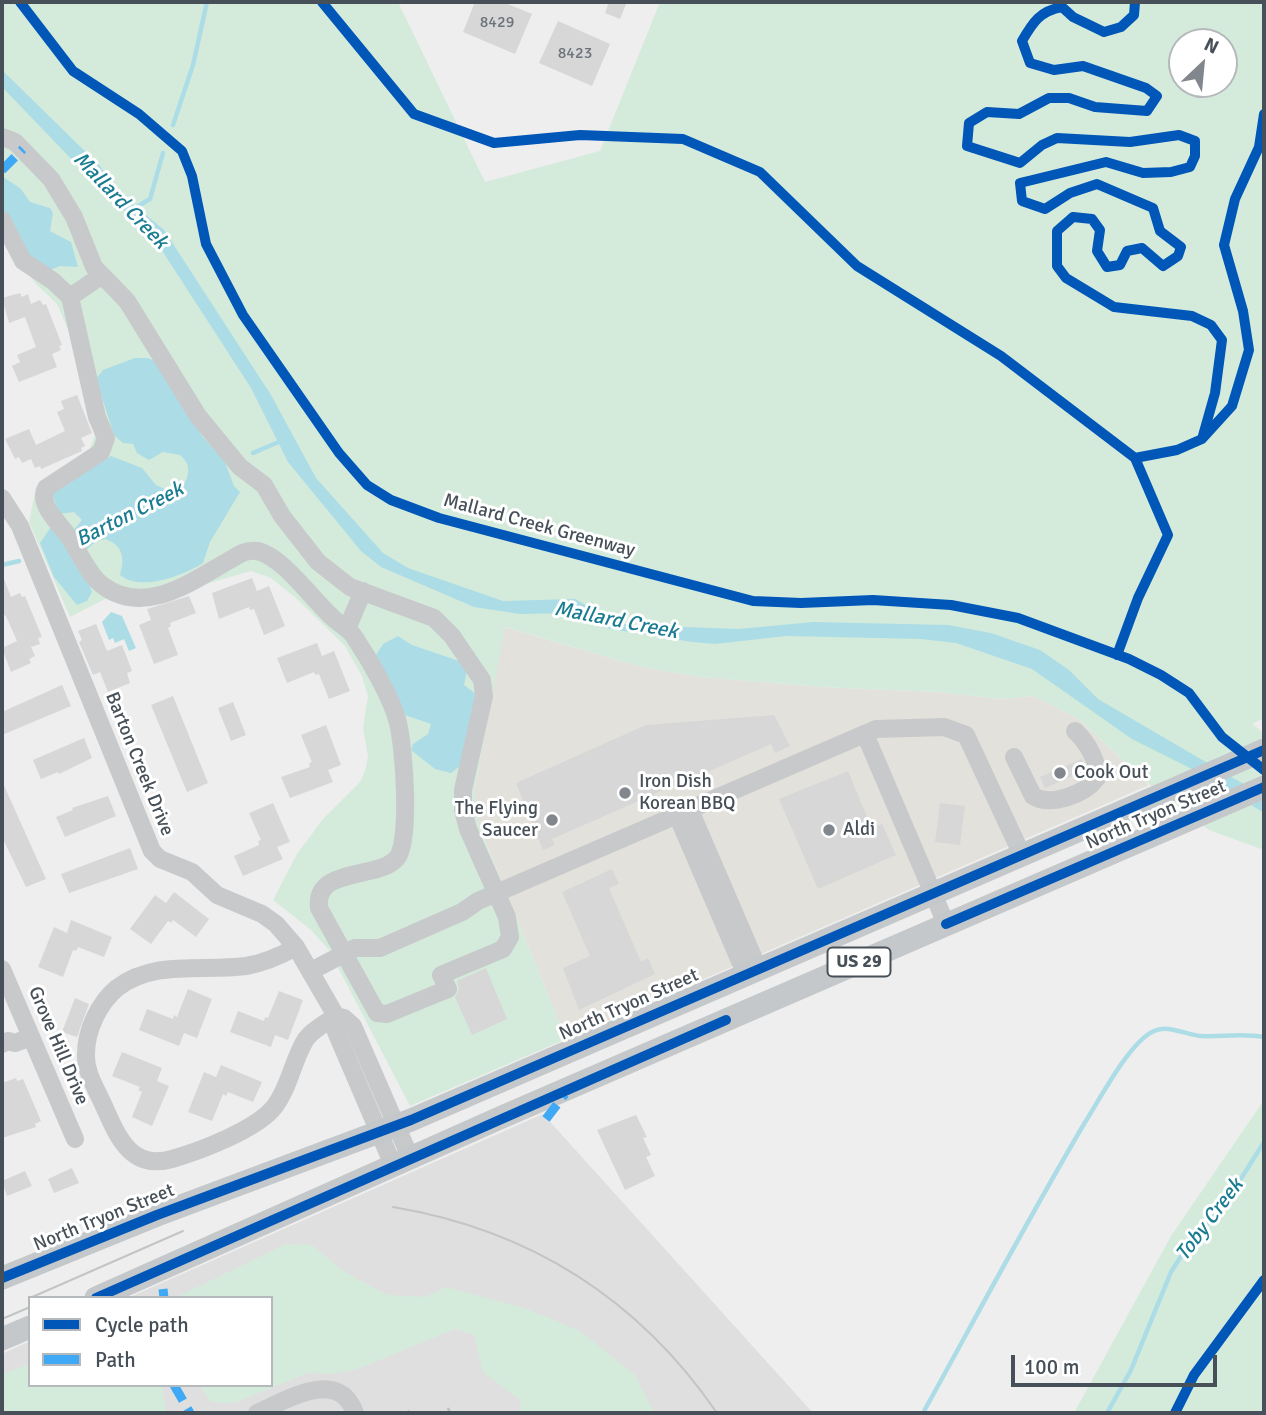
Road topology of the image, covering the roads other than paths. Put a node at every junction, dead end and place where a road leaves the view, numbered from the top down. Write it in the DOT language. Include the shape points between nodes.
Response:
graph roads {
  1 [pos="2,137"];
  2 [pos="2,220"];
  3 [pos="101,276"];
  4 [pos="70,297"];
  5 [pos="2,498"];
  6 [pos="363,592"];
  7 [pos="347,629"];
  8 [pos="1075,731"];
  9 [pos="865,734"];
  10 [pos="1264,750"];
  11 [pos="1014,757"];
  12 [pos="1264,787"];
  13 [pos="683,812"];
  14 [pos="1022,855"];
  15 [pos="497,893"];
  16 [pos="932,895"];
  17 [pos="946,924"];
  18 [pos="296,947"];
  19 [pos="345,952"];
  20 [pos="2,969"];
  21 [pos="752,970"];
  22 [pos="311,971"];
  23 [pos="336,1016"];
  24 [pos="16,1041"];
  25 [pos="2,1057"];
  26 [pos="388,1130"];
  27 [pos="75,1139"];
  28 [pos="401,1161"];
  29 [pos="2,1278"];
  30 [pos="100,1296"];
  31 [pos="28,1328"];
  32 [pos="2,1339"];
  33 [pos="257,1413"];
  34 [pos="355,1413"];
  1 -- 3 [label="street" via="15,142 56,186"];
  2 -- 4 [label="street" via="23,261"];
  3 -- 4 [label="street"];
  3 -- 6 [label="street" via="127,301 212,435 240,467 264,485 318,562 343,583"];
  4 -- 7 [label="street" via="106,443 101,452 44,491 48,507 103,586 145,599 193,583 246,551 257,551 284,569"];
  5 -- 18 [label="street, Barton Creek Drive" via="27,543 152,851 192,872 217,895 268,918"];
  6 -- 7 [label="street"];
  6 -- 15 [label="street" via="433,618 452,636 482,680 484,696 462,801 468,829"];
  7 -- 19 [label="street" via="356,638 397,720 405,784 398,857 389,865 348,875 321,894 319,908"];
  8 -- 11 [label="street" via="1094,759 1098,774 1096,781 1059,799 1038,799"];
  9 -- 13 [label="street"];
  9 -- 14 [label="street" via="884,728 944,727 966,735"];
  9 -- 16 [label="street"];
  10 -- 14 [label="main road, North Tryon Street / US 29"];
  12 -- 17 [label="main road, North Tryon Street / US 29"];
  13 -- 15 [label="street"];
  13 -- 21 [label="street"];
  14 -- 16 [label="main road, North Tryon Street / US 29"];
  15 -- 19 [label="street" via="380,948"];
  15 -- 19 [label="street" via="508,922 507,945 441,975 447,989 390,1013 376,1011"];
  16 -- 17 [label="street"];
  16 -- 21 [label="main road, North Tryon Street / US 29"];
  17 -- 28 [label="main road, North Tryon Street / US 29"];
  18 -- 22 [label="street, Barton Creek Drive"];
  18 -- 23 [label="street" via="244,966 161,971 111,993 93,1024 86,1054 89,1072 118,1138 140,1159 163,1161 260,1122 281,1097 306,1039"];
  19 -- 22 [label="street"];
  20 -- 24 [label="street, Grove Hill Drive"];
  21 -- 26 [label="main road, North Tryon Street / US 29"];
  22 -- 23 [label="street, Barton Creek Drive"];
  23 -- 26 [label="street, Barton Creek Drive" via="353,1026"];
  24 -- 25 [label="street" via="13,1050"];
  24 -- 27 [label="street, Grove Hill Drive"];
  26 -- 28 [label="street, Barton Creek Drive"];
  26 -- 29 [label="main road, North Tryon Street / US 29"];
  28 -- 30 [label="main road, North Tryon Street / US 29"];
  31 -- 32 [label="main road"];
  33 -- 34 [label="street" via="324,1388 345,1397"];
}
